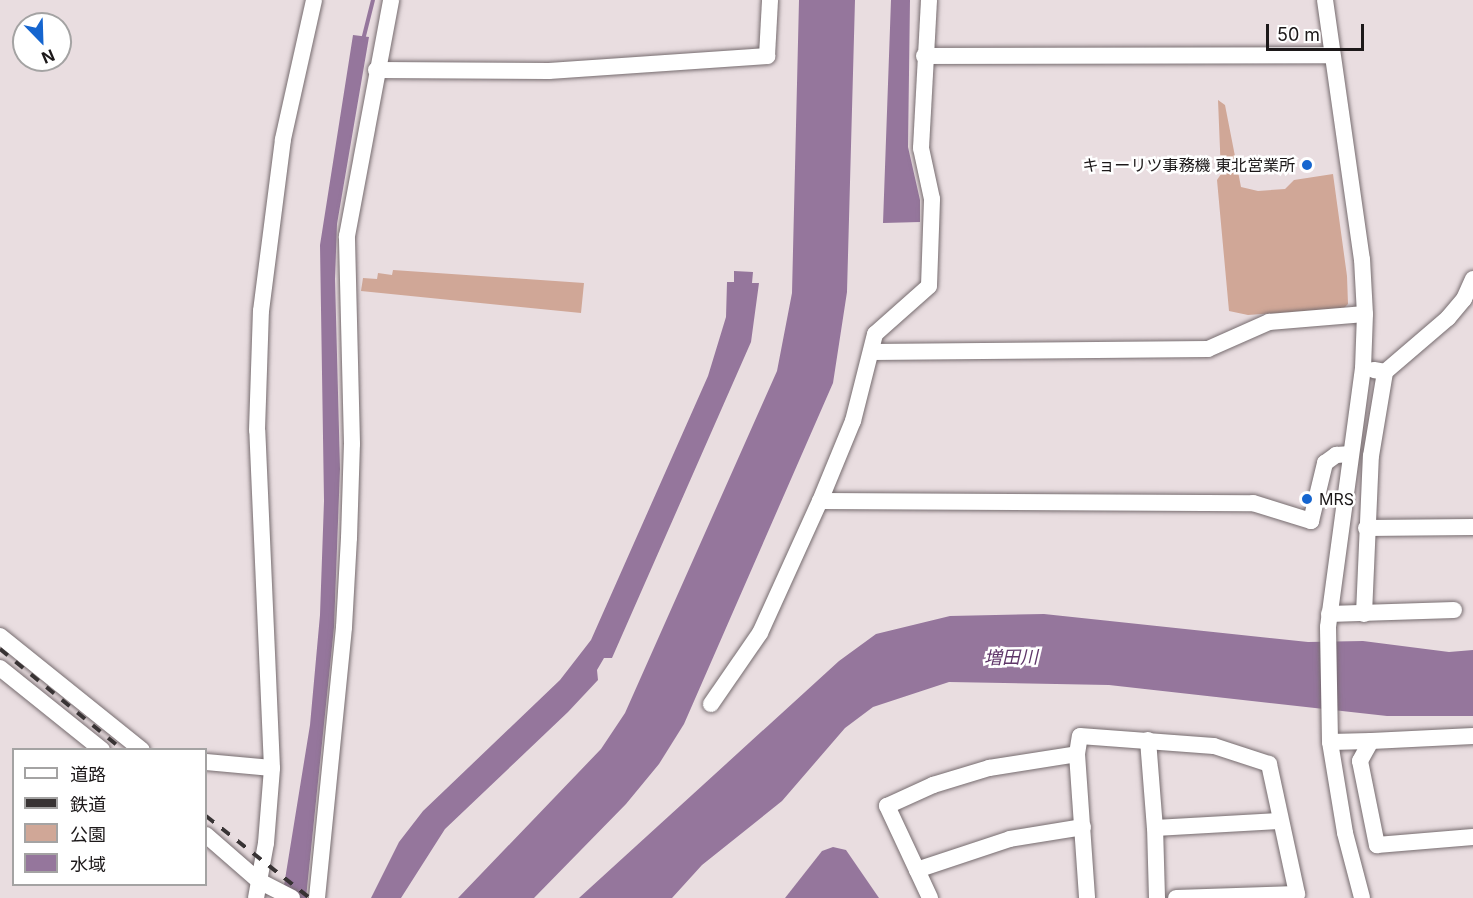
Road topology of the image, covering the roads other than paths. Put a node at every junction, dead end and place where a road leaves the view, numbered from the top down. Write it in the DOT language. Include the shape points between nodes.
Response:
graph roads {
  1 [pos="314,0"];
  2 [pos="391,0"];
  3 [pos="770,0"];
  4 [pos="930,0"];
  5 [pos="1325,0"];
  6 [pos="1332,55"];
  7 [pos="924,56"];
  8 [pos="376,70"];
  9 [pos="1473,279"];
  10 [pos="1365,314"];
  11 [pos="872,352"];
  12 [pos="1363,368"];
  13 [pos="1385,372"];
  14 [pos="1351,454"];
  15 [pos="820,501"];
  16 [pos="1473,526"];
  17 [pos="1366,528"];
  18 [pos="1454,610"];
  19 [pos="1364,614"];
  20 [pos="1328,620"];
  21 [pos="0,636"];
  22 [pos="0,668"];
  23 [pos="711,704"];
  24 [pos="1330,734"];
  25 [pos="1473,736"];
  26 [pos="1148,740"];
  27 [pos="1371,741"];
  28 [pos="100,748"];
  29 [pos="140,748"];
  30 [pos="1077,754"];
  31 [pos="207,762"];
  32 [pos="272,768"];
  33 [pos="1279,821"];
  34 [pos="1083,827"];
  35 [pos="1155,828"];
  36 [pos="207,836"];
  37 [pos="1473,837"];
  38 [pos="917,870"];
  39 [pos="259,881"];
  40 [pos="283,895"];
  41 [pos="256,898"];
  42 [pos="317,898"];
  43 [pos="930,898"];
  44 [pos="1087,898"];
  45 [pos="1157,898"];
  46 [pos="1176,898"];
  47 [pos="1362,898"];
  1 -- 32 [label="street" via="283,139 261,311 257,430"];
  2 -- 8 [label="street"];
  3 -- 8 [label="street" via="767,57 549,71"];
  4 -- 7 [label="street"];
  5 -- 6 [label="street"];
  6 -- 7 [label="street"];
  6 -- 10 [label="street" via="1362,259"];
  7 -- 11 [label="street" via="921,148 932,200 929,286 875,334"];
  8 -- 42 [label="street" via="347,236 352,444 348,549"];
  9 -- 13 [label="street" via="1464,299 1448,318"];
  10 -- 11 [label="street" via="1269,322 1208,349"];
  10 -- 12 [label="street"];
  11 -- 15 [label="street" via="853,421"];
  12 -- 13 [label="street"];
  12 -- 14 [label="street"];
  13 -- 17 [label="street" via="1371,456"];
  14 -- 15 [label="street" via="1336,455 1325,463 1311,521 1253,503"];
  14 -- 20 [label="street"];
  15 -- 23 [label="street" via="760,633"];
  16 -- 17 [label="street"];
  17 -- 19 [label="street"];
  18 -- 19 [label="street"];
  19 -- 20 [label="street"];
  20 -- 24 [label="street"];
  21 -- 29 [label="street"];
  22 -- 28 [label="street"];
  24 -- 27 [label="street"];
  24 -- 47 [label="street" via="1345,833"];
  25 -- 27 [label="street"];
  26 -- 30 [label="street" via="1080,736"];
  26 -- 33 [label="street" via="1214,746 1269,764"];
  26 -- 35 [label="street"];
  27 -- 37 [label="street" via="1360,761 1377,845"];
  30 -- 34 [label="street"];
  30 -- 38 [label="street" via="989,768 933,785 887,806"];
  31 -- 32 [label="street"];
  32 -- 39 [label="street"];
  33 -- 35 [label="street"];
  33 -- 46 [label="street" via="1297,894"];
  34 -- 38 [label="street" via="1010,839"];
  34 -- 44 [label="street"];
  35 -- 45 [label="street"];
  36 -- 39 [label="street"];
  38 -- 43 [label="street"];
  39 -- 40 [label="street"];
  39 -- 41 [label="street"];
}
